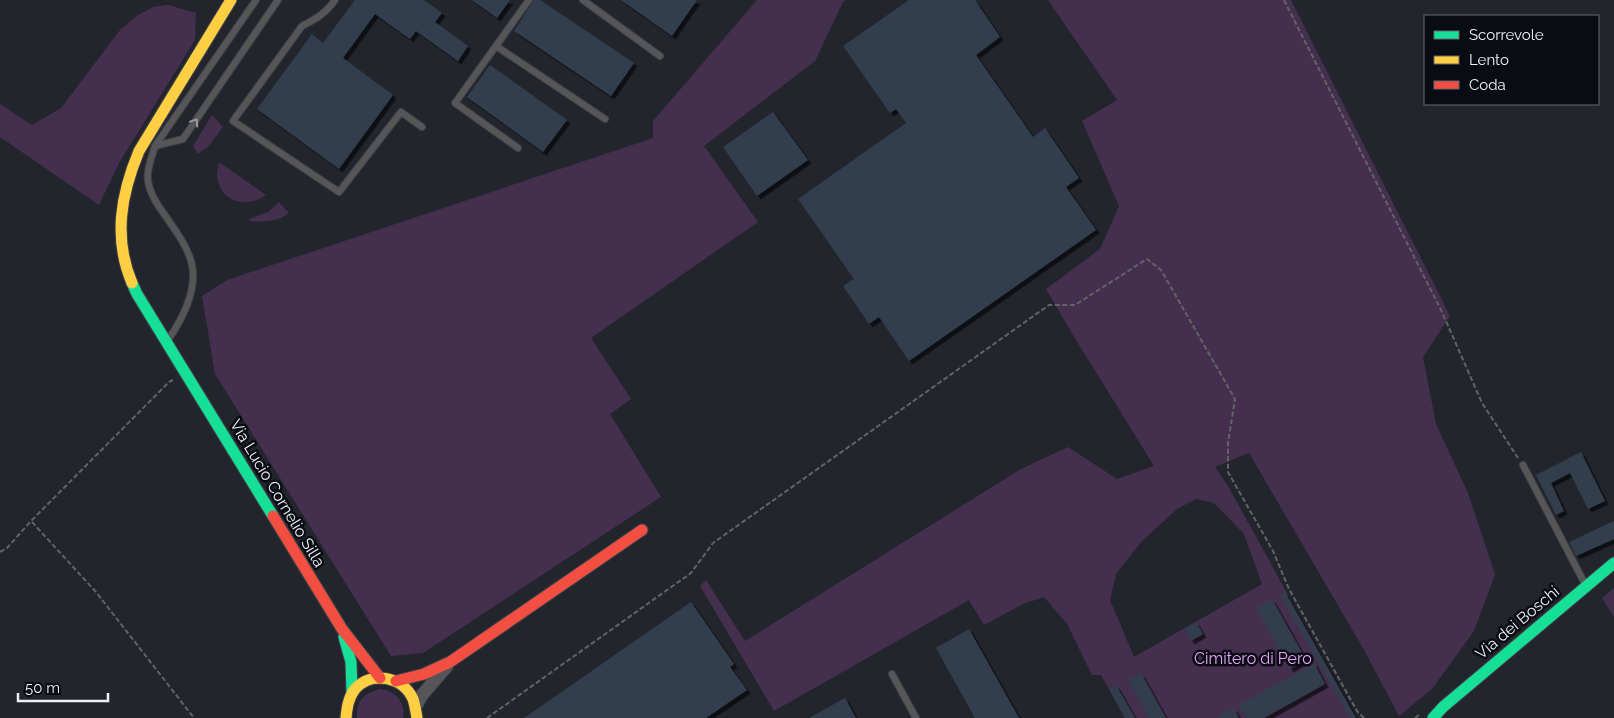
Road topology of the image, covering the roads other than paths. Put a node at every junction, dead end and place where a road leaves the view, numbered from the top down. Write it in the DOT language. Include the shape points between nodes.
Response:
graph roads {
  1 [pos="231,0"];
  2 [pos="256,0"];
  3 [pos="278,0"];
  4 [pos="335,0"];
  5 [pos="529,0"];
  6 [pos="583,0"];
  7 [pos="496,46"];
  8 [pos="660,56"];
  9 [pos="605,120"];
  10 [pos="422,127"];
  11 [pos="156,146"];
  12 [pos="518,148"];
  13 [pos="168,342"];
  14 [pos="1523,465"];
  15 [pos="642,530"];
  16 [pos="1614,562"];
  17 [pos="1586,585"];
  18 [pos="342,629"];
  19 [pos="450,662"];
  20 [pos="892,674"];
  21 [pos="380,678"];
  22 [pos="396,681"];
  23 [pos="352,693"];
  24 [pos="1441,712"];
  25 [pos="417,715"];
  26 [pos="345,716"];
  27 [pos="916,718"];
  28 [pos="1433,718"];
  1 -- 13 [label="street, Via Lucio Cornelio Silla" via="139,151 124,192 120,236 128,275"];
  2 -- 11 [label="lane"];
  11 -- 3 [label="lane, one-way" via="183,139"];
  4 -- 10 [label="lane" via="318,18 302,26 233,121 339,192 401,112"];
  5 -- 7 [label="lane"];
  6 -- 8 [label="lane"];
  7 -- 9 [label="lane"];
  7 -- 12 [label="lane" via="455,103"];
  11 -- 13 [label="lane" via="148,172 150,189 155,202 185,246 193,273 186,307"];
  13 -- 18 [label="street, Via Lucio Cornelio Silla"];
  14 -- 17 [label="lane"];
  15 -- 19 [label="street"];
  16 -- 17 [label="street, Via dei Boschi"];
  17 -- 24 [label="street, Via dei Boschi"];
  18 -- 21 [label="street, Via Lucio Cornelio Silla"];
  18 -- 23 [label="street, Via Lucio Cornelio Silla" via="351,662"];
  19 -- 22 [label="street" via="424,674"];
  19 -- 25 [label="street" via="422,695"];
  20 -- 27 [label="lane"];
  21 -- 22 [label="street"];
  21 -- 23 [label="street" via="364,682"];
  22 -- 25 [label="street" via="409,691"];
  23 -- 26 [label="street, Via Lucio Cornelio Silla"];
  24 -- 28 [label="street, Via dei Boschi"];
}
